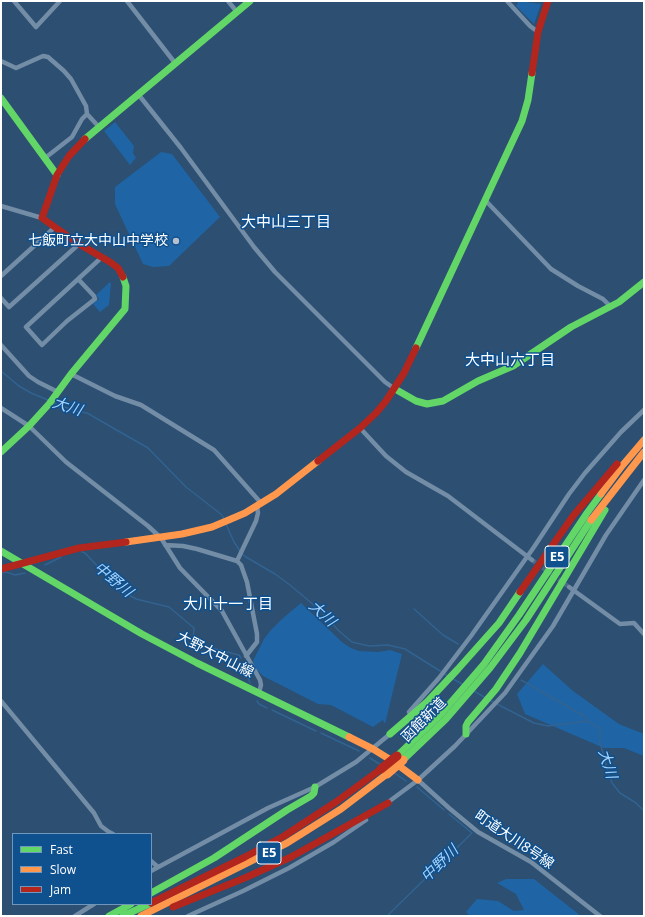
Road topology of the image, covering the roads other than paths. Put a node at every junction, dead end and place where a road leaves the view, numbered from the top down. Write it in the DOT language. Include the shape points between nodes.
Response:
graph roads {
  1 [pos="14,1"];
  2 [pos="60,1"];
  3 [pos="127,1"];
  4 [pos="228,1"];
  5 [pos="250,1"];
  6 [pos="507,1"];
  7 [pos="548,1"];
  8 [pos="237,12"];
  9 [pos="538,32"];
  10 [pos="1,61"];
  11 [pos="175,63"];
  12 [pos="138,94"];
  13 [pos="1,98"];
  14 [pos="87,114"];
  15 [pos="99,127"];
  16 [pos="45,158"];
  17 [pos="57,175"];
  18 [pos="485,200"];
  19 [pos="1,206"];
  20 [pos="42,218"];
  21 [pos="55,227"];
  22 [pos="79,244"];
  23 [pos="102,257"];
  24 [pos="1,276"];
  25 [pos="78,280"];
  26 [pos="644,282"];
  27 [pos="1,298"];
  28 [pos="610,306"];
  29 [pos="1,345"];
  30 [pos="71,374"];
  31 [pos="395,389"];
  32 [pos="57,394"];
  33 [pos="1,408"];
  34 [pos="644,410"];
  35 [pos="29,426"];
  36 [pos="360,428"];
  37 [pos="644,435"];
  38 [pos="644,440"];
  39 [pos="1,452"];
  40 [pos="644,453"];
  41 [pos="644,480"];
  42 [pos="259,505"];
  43 [pos="163,542"];
  44 [pos="1,551"];
  45 [pos="527,557"];
  46 [pos="532,560"];
  47 [pos="237,561"];
  48 [pos="23,564"];
  49 [pos="1,569"];
  50 [pos="568,587"];
  51 [pos="574,591"];
  52 [pos="644,634"];
  53 [pos="246,656"];
  54 [pos="477,678"];
  55 [pos="443,679"];
  56 [pos="258,693"];
  57 [pos="1,701"];
  58 [pos="490,703"];
  59 [pos="390,734"];
  60 [pos="466,734"];
  61 [pos="373,749"];
  62 [pos="384,771"];
  63 [pos="418,780"];
  64 [pos="315,786"];
  65 [pos="388,803"];
  66 [pos="111,833"];
  67 [pos="152,862"];
  68 [pos="158,867"];
  69 [pos="152,870"];
  70 [pos="152,892"];
  71 [pos="152,903"];
  72 [pos="92,905"];
  73 [pos="129,905"];
  74 [pos="148,905"];
  75 [pos="75,916"];
  76 [pos="109,916"];
  77 [pos="124,916"];
  78 [pos="141,916"];
  79 [pos="150,916"];
  80 [pos="188,916"];
  81 [pos="600,916"];
  1 -- 2 [label="street" via="36,27"];
  3 -- 11 [label="street"];
  4 -- 8 [label="street"];
  5 -- 8 [label="main road"];
  6 -- 9 [label="street"];
  7 -- 9 [label="main road"];
  8 -- 11 [label="main road"];
  9 -- 18 [label="main road" via="526,109"];
  10 -- 14 [label="street" via="16,68 43,56 53,59 71,79 86,106"];
  11 -- 12 [label="main road"];
  12 -- 15 [label="main road"];
  12 -- 31 [label="street" via="275,272"];
  13 -- 16 [label="main road"];
  14 -- 15 [label="street"];
  14 -- 16 [label="street" via="72,138"];
  15 -- 17 [label="main road" via="77,146"];
  16 -- 17 [label="main road"];
  17 -- 20 [label="main road"];
  18 -- 28 [label="street" via="551,269 603,299"];
  18 -- 31 [label="main road"];
  19 -- 20 [label="street"];
  20 -- 21 [label="main road"];
  21 -- 22 [label="main road"];
  21 -- 24 [label="street"];
  22 -- 23 [label="main road"];
  22 -- 27 [label="street" via="9,307"];
  23 -- 25 [label="street"];
  23 -- 30 [label="main road" via="118,268 124,279 127,292 125,309"];
  25 -- 25 [label="street" via="26,327 42,345 95,299"];
  26 -- 28 [label="main road"];
  28 -- 31 [label="main road" via="571,327 513,366 437,403 416,401"];
  29 -- 32 [label="street" via="29,376"];
  30 -- 32 [label="main road"];
  30 -- 42 [label="street" via="115,396 141,405 214,450"];
  31 -- 36 [label="main road"];
  32 -- 35 [label="main road"];
  33 -- 35 [label="street"];
  34 -- 45 [label="street" via="597,458 569,494"];
  35 -- 39 [label="main road"];
  35 -- 43 [label="street" via="66,462 148,526"];
  36 -- 42 [label="main road"];
  36 -- 45 [label="street" via="401,468 448,496"];
  37 -- 55 [label="main road" via="592,492 499,623 458,669"];
  38 -- 54 [label="main road, 函館新道 / E5" via="587,513"];
  40 -- 54 [label="main road, 函館新道 / E5" via="593,517 526,620"];
  40 -- 58 [label="main road" via="604,510"];
  41 -- 51 [label="street" via="606,535"];
  42 -- 43 [label="main road" via="231,520"];
  42 -- 47 [label="street" via="256,521"];
  43 -- 47 [label="street"];
  43 -- 48 [label="main road" via="79,548"];
  43 -- 53 [label="street" via="180,568 222,611"];
  44 -- 48 [label="main road, 大野大中山線"];
  45 -- 46 [label="street"];
  45 -- 55 [label="street" via="449,665"];
  47 -- 53 [label="street" via="244,571 257,634 257,642"];
  48 -- 49 [label="main road"];
  48 -- 56 [label="main road, 大野大中山線" via="142,634"];
  50 -- 51 [label="street"];
  51 -- 52 [label="street" via="620,624 634,623"];
  51 -- 58 [label="street" via="553,626 505,693"];
  53 -- 56 [label="street" via="260,680"];
  54 -- 62 [label="main road, 函館新道 / E5, bridge" via="400,758"];
  55 -- 59 [label="main road" via="427,702"];
  56 -- 61 [label="main road, 大野大中山線"];
  57 -- 66 [label="street" via="102,826"];
  58 -- 60 [label="main road" via="468,722"];
  59 -- 61 [label="street"];
  60 -- 63 [label="street"];
  61 -- 63 [label="main road, 大野大中山線"];
  61 -- 64 [label="street"];
  62 -- 71 [label="main road, 函館新道 / E5" via="284,836"];
  62 -- 78 [label="main road, 函館新道 / E5" via="335,813 288,843"];
  63 -- 65 [label="street"];
  63 -- 81 [label="street, 町道大川8号線" via="478,832 531,862"];
  64 -- 68 [label="street"];
  64 -- 70 [label="main road" via="311,796 214,858"];
  65 -- 79 [label="main road" via="291,857"];
  65 -- 80 [label="street" via="345,835 290,868"];
  67 -- 68 [label="street"];
  68 -- 69 [label="street"];
  72 -- 75 [label="street"];
  73 -- 76 [label="main road"];
  74 -- 77 [label="main road, 函館新道 / E5"];
}
